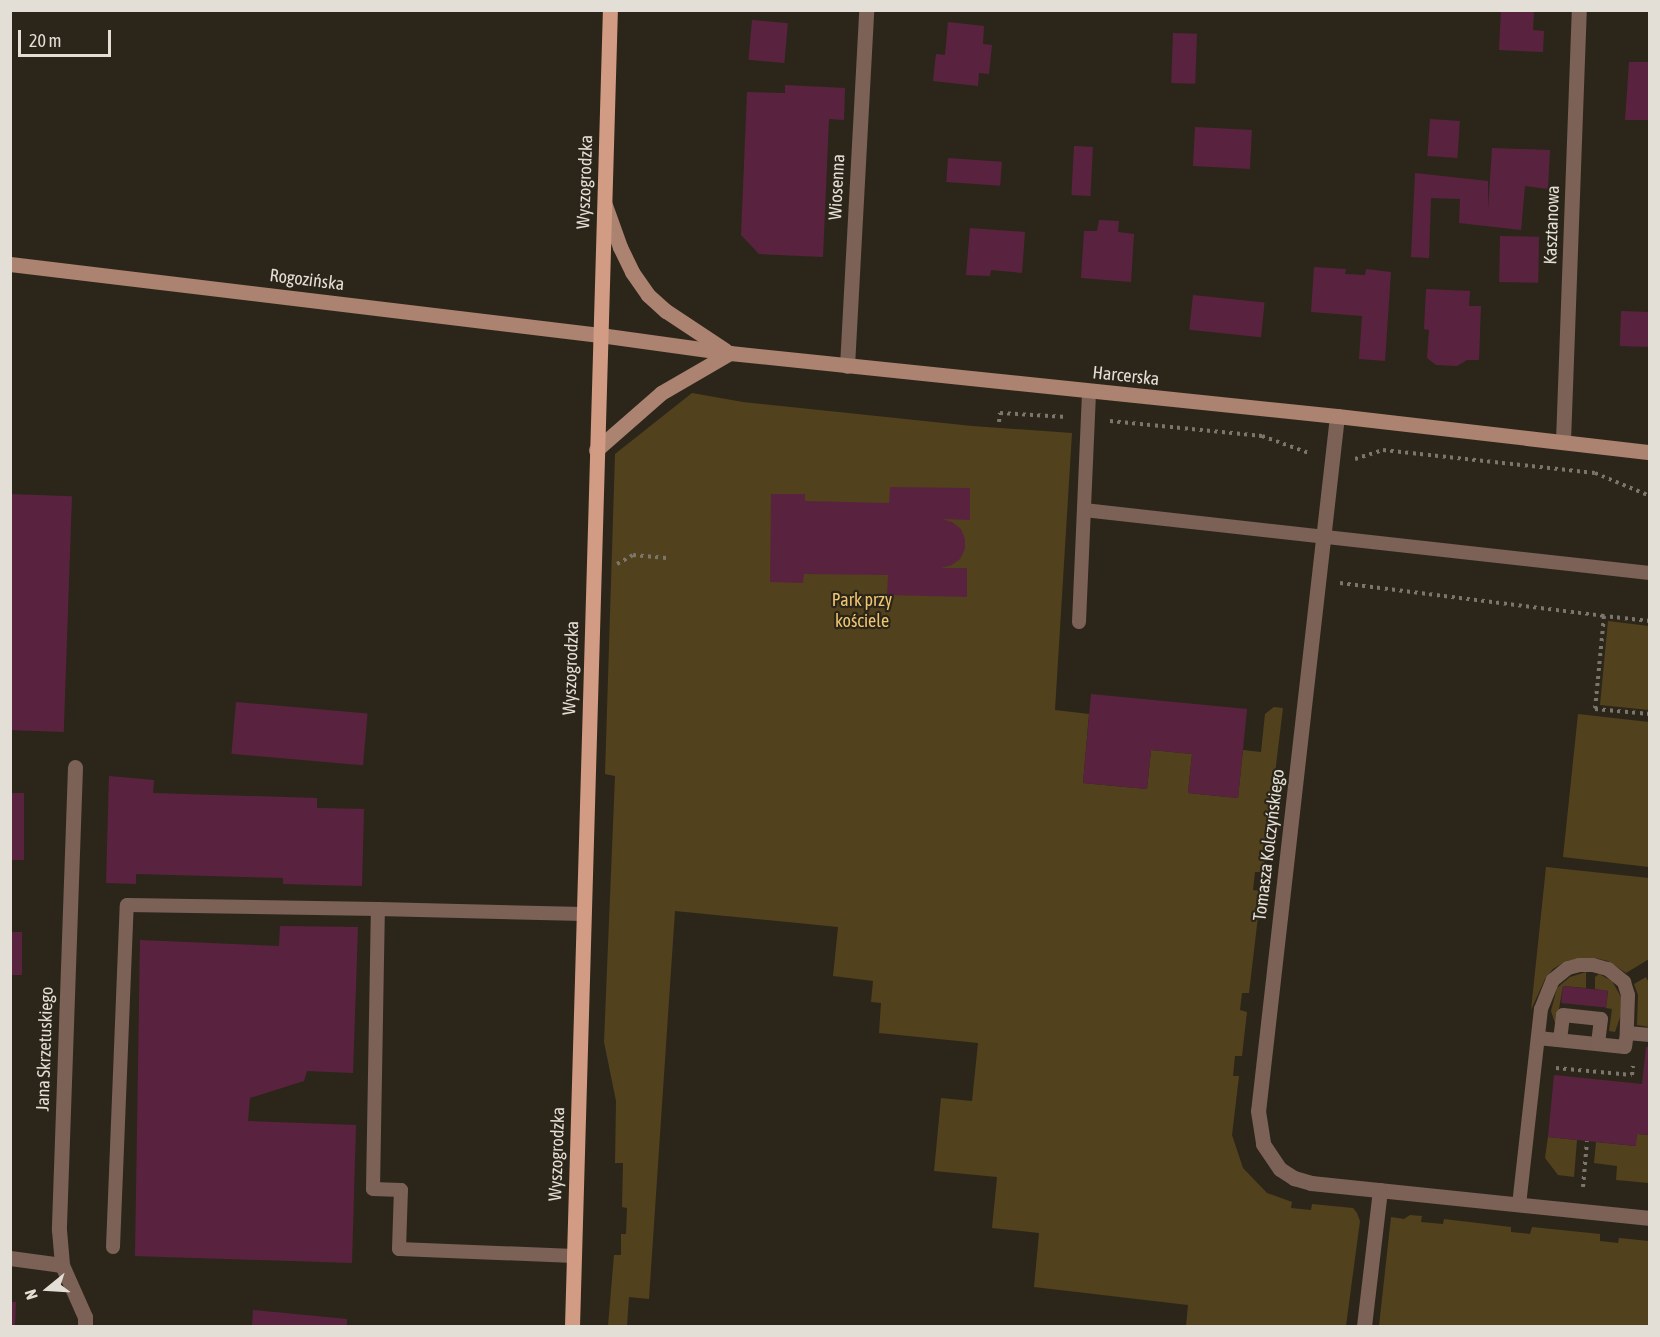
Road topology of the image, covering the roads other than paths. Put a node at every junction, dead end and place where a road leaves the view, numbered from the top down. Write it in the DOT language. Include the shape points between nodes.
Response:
graph roads {
  1 [pos="610,10"];
  2 [pos="866,10"];
  3 [pos="1579,10"];
  4 [pos="604,201"];
  5 [pos="10,264"];
  6 [pos="600,334"];
  7 [pos="730,353"];
  8 [pos="847,366"];
  9 [pos="1089,392"];
  10 [pos="1337,416"];
  11 [pos="1563,441"];
  12 [pos="596,450"];
  13 [pos="1650,452"];
  14 [pos="1084,510"];
  15 [pos="1324,537"];
  16 [pos="1650,573"];
  17 [pos="1079,622"];
  18 [pos="75,767"];
  19 [pos="378,909"];
  20 [pos="583,914"];
  21 [pos="1638,1034"];
  22 [pos="1538,1038"];
  23 [pos="1560,1040"];
  24 [pos="1598,1044"];
  25 [pos="1380,1190"];
  26 [pos="1519,1204"];
  27 [pos="1650,1218"];
  28 [pos="113,1247"];
  29 [pos="574,1256"];
  30 [pos="10,1258"];
  31 [pos="62,1265"];
  32 [pos="85,1326"];
  33 [pos="572,1326"];
  34 [pos="1364,1326"];
  1 -- 4 [label="main road, Wyszogrodzka"];
  2 -- 8 [label="street, Wiosenna"];
  3 -- 11 [label="street, Kasztanowa"];
  4 -- 6 [label="main road, Wyszogrodzka"];
  4 -- 7 [label="street" via="620,248 648,295 666,312"];
  5 -- 6 [label="street, Rogozińska"];
  6 -- 7 [label="street, Harcerska"];
  6 -- 12 [label="main road, Wyszogrodzka"];
  7 -- 8 [label="street, Harcerska"];
  7 -- 12 [label="street" via="661,393"];
  8 -- 9 [label="street, Harcerska"];
  9 -- 10 [label="street, Harcerska"];
  9 -- 14 [label="lane"];
  10 -- 11 [label="street, Harcerska"];
  10 -- 15 [label="street, Tomasza Kolczyńskiego"];
  11 -- 13 [label="street, Harcerska"];
  12 -- 20 [label="main road, Wyszogrodzka"];
  14 -- 15 [label="lane"];
  14 -- 17 [label="lane"];
  15 -- 16 [label="lane"];
  15 -- 25 [label="street, Tomasza Kolczyńskiego" via="1259,1128 1270,1156 1294,1178"];
  18 -- 31 [label="street, Jana Skrzetuskiego" via="59,1230"];
  19 -- 20 [label="lane"];
  19 -- 28 [label="lane" via="127,905"];
  19 -- 29 [label="lane" via="373,1189 401,1190 399,1249"];
  20 -- 29 [label="main road, Wyszogrodzka"];
  21 -- 22 [label="lane" via="1624,981 1608,969 1586,965 1568,968 1553,980 1541,1009"];
  21 -- 24 [label="lane" via="1625,1047"];
  22 -- 23 [label="lane"];
  22 -- 26 [label="lane"];
  23 -- 24 [label="lane"];
  23 -- 24 [label="lane" via="1563,1015 1600,1019"];
  25 -- 26 [label="street, Tomasza Kolczyńskiego"];
  25 -- 34 [label="street"];
  26 -- 27 [label="street, Tomasza Kolczyńskiego"];
  29 -- 33 [label="main road, Wyszogrodzka"];
  30 -- 31 [label="street"];
  31 -- 32 [label="street, Jana Skrzetuskiego" via="85,1317"];
}
